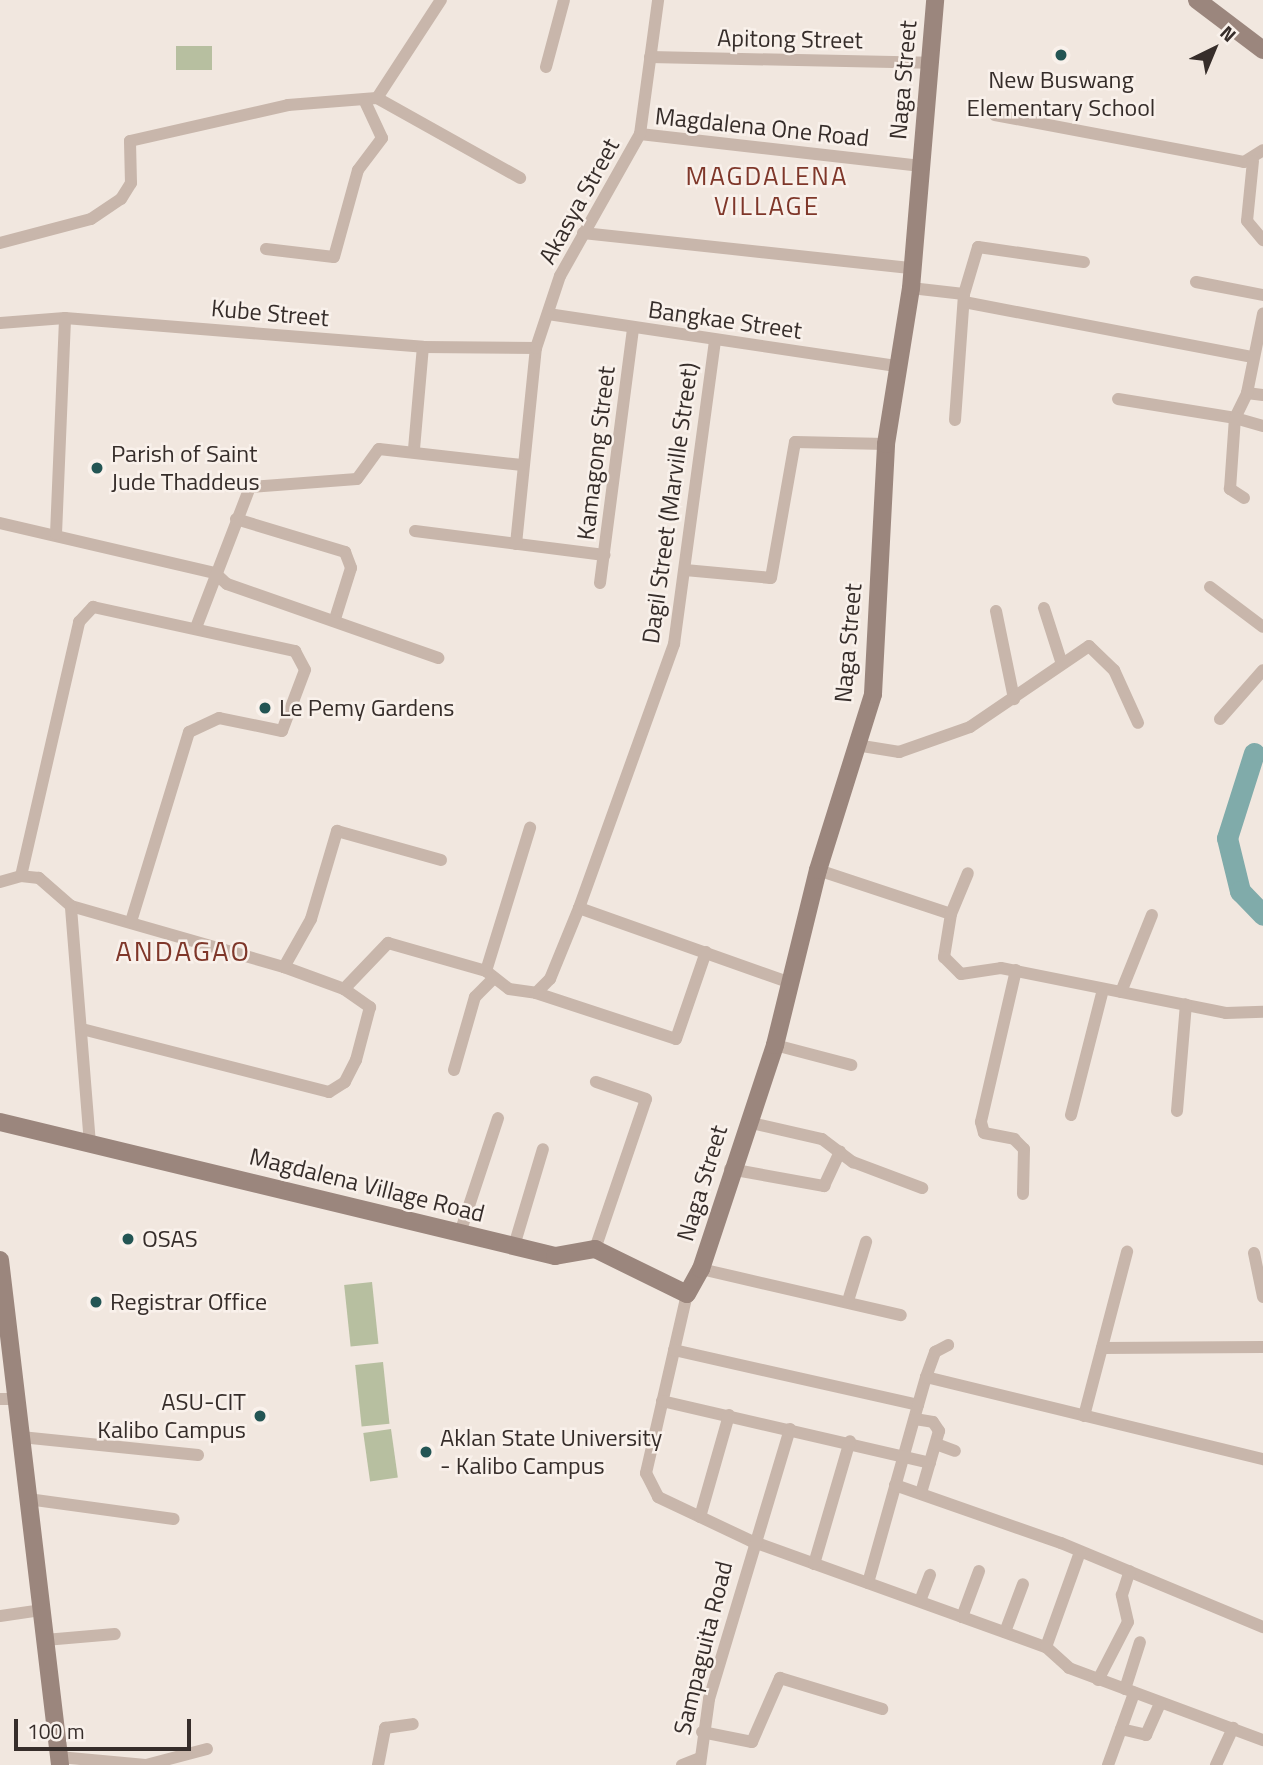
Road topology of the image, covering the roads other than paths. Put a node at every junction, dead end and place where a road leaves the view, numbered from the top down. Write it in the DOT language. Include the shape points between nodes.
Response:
graph roads {
  1 [pos="441,0"];
  2 [pos="564,0"];
  3 [pos="658,0"];
  4 [pos="934,0"];
  5 [pos="1197,0"];
  6 [pos="1263,50"];
  7 [pos="650,57"];
  8 [pos="929,62"];
  9 [pos="546,66"];
  10 [pos="371,100"];
  11 [pos="995,116"];
  12 [pos="640,134"];
  13 [pos="1263,150"];
  14 [pos="1253,161"];
  15 [pos="921,166"];
  16 [pos="520,178"];
  17 [pos="583,233"];
  18 [pos="1263,240"];
  19 [pos="0,243"];
  20 [pos="265,249"];
  21 [pos="1084,262"];
  22 [pos="912,268"];
  23 [pos="1196,282"];
  24 [pos="911,288"];
  25 [pos="1263,295"];
  26 [pos="964,298"];
  27 [pos="548,314"];
  28 [pos="1263,314"];
  29 [pos="65,318"];
  30 [pos="0,323"];
  31 [pos="633,328"];
  32 [pos="715,340"];
  33 [pos="423,347"];
  34 [pos="536,348"];
  35 [pos="1253,356"];
  36 [pos="896,366"];
  37 [pos="1247,393"];
  38 [pos="1263,394"];
  39 [pos="1118,399"];
  40 [pos="1235,418"];
  41 [pos="955,421"];
  42 [pos="1263,426"];
  43 [pos="886,444"];
  44 [pos="414,449"];
  45 [pos="522,465"];
  46 [pos="1244,498"];
  47 [pos="236,519"];
  48 [pos="0,523"];
  49 [pos="415,531"];
  50 [pos="56,534"];
  51 [pos="516,544"];
  52 [pos="604,555"];
  53 [pos="685,570"];
  54 [pos="215,573"];
  55 [pos="600,583"];
  56 [pos="1210,587"];
  57 [pos="1044,608"];
  58 [pos="996,611"];
  59 [pos="335,619"];
  60 [pos="197,625"];
  61 [pos="1263,627"];
  62 [pos="438,658"];
  63 [pos="1061,661"];
  64 [pos="1263,670"];
  65 [pos="1014,699"];
  66 [pos="1220,719"];
  67 [pos="1138,723"];
  68 [pos="856,746"];
  69 [pos="530,828"];
  70 [pos="441,860"];
  71 [pos="818,870"];
  72 [pos="968,873"];
  73 [pos="20,876"];
  74 [pos="0,882"];
  75 [pos="71,906"];
  76 [pos="579,908"];
  77 [pos="951,914"];
  78 [pos="1152,915"];
  79 [pos="131,922"];
  80 [pos="706,952"];
  81 [pos="284,967"];
  82 [pos="1016,970"];
  83 [pos="490,975"];
  84 [pos="791,983"];
  85 [pos="344,989"];
  86 [pos="1103,989"];
  87 [pos="1121,992"];
  88 [pos="536,993"];
  89 [pos="1185,1004"];
  90 [pos="1263,1012"];
  91 [pos="81,1029"];
  92 [pos="775,1045"];
  93 [pos="851,1065"];
  94 [pos="454,1070"];
  95 [pos="596,1082"];
  96 [pos="1177,1111"];
  97 [pos="1071,1115"];
  98 [pos="498,1118"];
  99 [pos="0,1122"];
  100 [pos="747,1122"];
  101 [pos="90,1144"];
  102 [pos="543,1149"];
  103 [pos="840,1152"];
  104 [pos="730,1169"];
  105 [pos="922,1188"];
  106 [pos="1023,1194"];
  107 [pos="460,1233"];
  108 [pos="866,1242"];
  109 [pos="514,1246"];
  110 [pos="594,1249"];
  111 [pos="1127,1252"];
  112 [pos="1254,1253"];
  113 [pos="0,1260"];
  114 [pos="701,1269"];
  115 [pos="2,1291"];
  116 [pos="687,1294"];
  117 [pos="1263,1297"];
  118 [pos="848,1301"];
  119 [pos="901,1315"];
  120 [pos="948,1345"];
  121 [pos="1263,1347"];
  122 [pos="1102,1348"];
  123 [pos="674,1350"];
  124 [pos="926,1377"];
  125 [pos="8,1399"];
  126 [pos="662,1401"];
  127 [pos="918,1405"];
  128 [pos="729,1415"];
  129 [pos="1084,1416"];
  130 [pos="915,1419"];
  131 [pos="790,1429"];
  132 [pos="21,1437"];
  133 [pos="850,1441"];
  134 [pos="936,1444"];
  135 [pos="955,1451"];
  136 [pos="902,1454"];
  137 [pos="198,1455"];
  138 [pos="1263,1459"];
  139 [pos="930,1463"];
  140 [pos="895,1485"];
  141 [pos="921,1493"];
  142 [pos="28,1499"];
  143 [pos="700,1517"];
  144 [pos="174,1519"];
  145 [pos="751,1541"];
  146 [pos="1080,1552"];
  147 [pos="814,1564"];
  148 [pos="979,1571"];
  149 [pos="1130,1571"];
  150 [pos="930,1575"];
  151 [pos="868,1583"];
  152 [pos="1023,1584"];
  153 [pos="920,1601"];
  154 [pos="41,1610"];
  155 [pos="0,1616"];
  156 [pos="962,1616"];
  157 [pos="1263,1627"];
  158 [pos="1005,1632"];
  159 [pos="115,1634"];
  160 [pos="45,1640"];
  161 [pos="1140,1642"];
  162 [pos="1046,1647"];
  163 [pos="1098,1680"];
  164 [pos="1130,1691"];
  165 [pos="1160,1703"];
  166 [pos="882,1709"];
  167 [pos="413,1724"];
  168 [pos="1233,1728"];
  169 [pos="1121,1729"];
  170 [pos="702,1732"];
  171 [pos="1263,1740"];
  172 [pos="207,1749"];
  173 [pos="59,1761"];
  174 [pos="699,1762"];
  175 [pos="378,1765"];
  176 [pos="682,1765"];
  177 [pos="1108,1765"];
  178 [pos="1216,1765"];
  1 -- 10 [label="street"];
  2 -- 9 [label="street"];
  3 -- 7 [label="street, Akasya Street"];
  4 -- 8 [label="street, Naga Street"];
  5 -- 6 [label="street"];
  7 -- 8 [label="street, Apitong Street"];
  7 -- 12 [label="street, Akasya Street"];
  8 -- 15 [label="street, Naga Street"];
  10 -- 16 [label="street"];
  10 -- 19 [label="street" via="288,104 130,141 131,183 121,199 91,219"];
  10 -- 20 [label="street" via="382,138 358,170 334,257"];
  11 -- 14 [label="street"];
  12 -- 15 [label="street, Magdalena One Road"];
  12 -- 17 [label="street, Akasya Street"];
  13 -- 14 [label="street"];
  14 -- 18 [label="street" via="1247,221"];
  15 -- 22 [label="street, Naga Street"];
  17 -- 22 [label="street"];
  17 -- 27 [label="street, Akasya Street"];
  21 -- 26 [label="street" via="978,247"];
  22 -- 24 [label="street, Naga Street"];
  23 -- 25 [label="street"];
  24 -- 26 [label="street"];
  24 -- 36 [label="street, Naga Street"];
  26 -- 35 [label="street"];
  26 -- 41 [label="street"];
  27 -- 31 [label="street, Bangkae Street"];
  27 -- 34 [label="street, Akasya Street"];
  28 -- 35 [label="street"];
  29 -- 30 [label="street, Kube Street"];
  29 -- 33 [label="street, Kube Street"];
  29 -- 50 [label="street"];
  31 -- 32 [label="street, Bangkae Street"];
  31 -- 52 [label="street, Kamagong Street"];
  32 -- 36 [label="street, Bangkae Street"];
  32 -- 53 [label="street, Dagil Street (Marville Street)"];
  33 -- 34 [label="street, Kube Street"];
  33 -- 44 [label="street"];
  34 -- 45 [label="street, Akasya Street" via="531,435"];
  35 -- 37 [label="street"];
  36 -- 43 [label="street, Naga Street"];
  37 -- 38 [label="street"];
  37 -- 40 [label="street"];
  39 -- 40 [label="street"];
  40 -- 42 [label="street"];
  40 -- 46 [label="street" via="1230,489"];
  43 -- 53 [label="street" via="795,442 771,578"];
  43 -- 68 [label="street, Naga Street" via="873,694"];
  44 -- 45 [label="street"];
  44 -- 47 [label="street" via="379,449 357,479 250,487"];
  45 -- 51 [label="street, Akasya Street"];
  47 -- 54 [label="street"];
  47 -- 59 [label="street" via="345,552 351,568"];
  48 -- 50 [label="street"];
  49 -- 51 [label="street"];
  50 -- 54 [label="street"];
  51 -- 52 [label="street"];
  52 -- 55 [label="street, Kamagong Street"];
  53 -- 76 [label="street, Dagil Street (Marville Street)" via="674,644"];
  54 -- 59 [label="street" via="227,584"];
  54 -- 60 [label="street"];
  56 -- 61 [label="street"];
  57 -- 63 [label="street"];
  58 -- 65 [label="street"];
  59 -- 62 [label="street"];
  60 -- 73 [label="street" via="100,606 82,615"];
  60 -- 79 [label="street" via="295,651 304,670 282,731 219,718 189,732"];
  63 -- 65 [label="street"];
  63 -- 67 [label="street" via="1079,648 1101,653"];
  64 -- 66 [label="street"];
  65 -- 68 [label="street" via="929,744 899,752"];
  68 -- 71 [label="street, Naga Street"];
  69 -- 83 [label="street"];
  70 -- 81 [label="street" via="337,831 311,919"];
  71 -- 77 [label="street"];
  71 -- 84 [label="street, Naga Street"];
  72 -- 77 [label="street"];
  73 -- 74 [label="street"];
  73 -- 75 [label="street" via="39,878"];
  75 -- 79 [label="street"];
  75 -- 91 [label="street"];
  76 -- 80 [label="street"];
  76 -- 88 [label="street, Dagil Street (Marville Street)" via="550,979"];
  77 -- 82 [label="street" via="944,957 952,969 973,975"];
  78 -- 87 [label="street"];
  79 -- 81 [label="street"];
  80 -- 84 [label="street"];
  80 -- 88 [label="street" via="676,1039"];
  81 -- 85 [label="street"];
  82 -- 86 [label="street"];
  82 -- 106 [label="street" via="981,1122 984,1133 1014,1139 1024,1149"];
  83 -- 85 [label="street" via="388,943"];
  83 -- 88 [label="street" via="517,993"];
  83 -- 94 [label="street" via="475,997"];
  84 -- 92 [label="street, Naga Street"];
  85 -- 91 [label="street" via="365,1000 369,1023 345,1082 328,1092"];
  86 -- 87 [label="street"];
  86 -- 97 [label="street"];
  87 -- 89 [label="street"];
  89 -- 90 [label="street" via="1226,1013"];
  89 -- 96 [label="street"];
  91 -- 101 [label="street"];
  92 -- 93 [label="street"];
  92 -- 100 [label="street, Naga Street"];
  95 -- 110 [label="street" via="646,1099"];
  98 -- 107 [label="street"];
  99 -- 101 [label="street, Magdalena Village Road"];
  100 -- 103 [label="street" via="822,1139"];
  100 -- 104 [label="street, Naga Street"];
  101 -- 107 [label="street, Magdalena Village Road"];
  102 -- 109 [label="street"];
  103 -- 104 [label="street" via="824,1186"];
  103 -- 105 [label="street"];
  104 -- 114 [label="street, Naga Street"];
  107 -- 109 [label="street, Magdalena Village Road"];
  108 -- 118 [label="street"];
  109 -- 110 [label="street, Magdalena Village Road" via="555,1256"];
  110 -- 116 [label="street"];
  111 -- 122 [label="street"];
  112 -- 117 [label="street"];
  113 -- 115 [label="street"];
  114 -- 116 [label="street"];
  114 -- 118 [label="street"];
  115 -- 125 [label="street"];
  116 -- 123 [label="street"];
  118 -- 119 [label="street"];
  120 -- 124 [label="street" via="935,1352"];
  121 -- 122 [label="street"];
  122 -- 129 [label="street"];
  123 -- 126 [label="street"];
  123 -- 127 [label="street"];
  124 -- 127 [label="street"];
  124 -- 129 [label="street"];
  125 -- 132 [label="street"];
  126 -- 128 [label="street"];
  126 -- 143 [label="street" via="648,1486"];
  127 -- 130 [label="street"];
  128 -- 131 [label="street"];
  128 -- 143 [label="street"];
  129 -- 138 [label="street"];
  130 -- 134 [label="street" via="938,1426"];
  130 -- 136 [label="street"];
  131 -- 133 [label="street"];
  131 -- 145 [label="street, Sampaguita Road"];
  132 -- 137 [label="street"];
  132 -- 142 [label="street"];
  133 -- 136 [label="street"];
  133 -- 147 [label="street"];
  134 -- 135 [label="street"];
  134 -- 139 [label="street"];
  136 -- 139 [label="street"];
  136 -- 140 [label="street"];
  139 -- 141 [label="street"];
  140 -- 141 [label="street"];
  140 -- 151 [label="street"];
  141 -- 146 [label="street"];
  142 -- 144 [label="street"];
  142 -- 154 [label="street"];
  143 -- 145 [label="street"];
  145 -- 147 [label="street"];
  145 -- 170 [label="street, Sampaguita Road"];
  146 -- 149 [label="street"];
  146 -- 162 [label="street"];
  147 -- 151 [label="street"];
  148 -- 156 [label="street"];
  149 -- 157 [label="street"];
  149 -- 163 [label="street" via="1122,1595 1128,1622"];
  150 -- 153 [label="street"];
  151 -- 153 [label="street"];
  152 -- 158 [label="street"];
  153 -- 156 [label="street"];
  154 -- 155 [label="street"];
  154 -- 160 [label="street"];
  156 -- 158 [label="street"];
  158 -- 162 [label="street"];
  159 -- 160 [label="street"];
  160 -- 173 [label="street"];
  161 -- 164 [label="street"];
  162 -- 163 [label="street" via="1069,1668"];
  163 -- 164 [label="street"];
  164 -- 165 [label="street"];
  164 -- 169 [label="street"];
  165 -- 168 [label="street"];
  165 -- 169 [label="street" via="1146,1735"];
  166 -- 170 [label="street" via="780,1678 752,1742"];
  167 -- 175 [label="street" via="384,1728"];
  168 -- 171 [label="street"];
  168 -- 178 [label="street"];
  169 -- 177 [label="street"];
  170 -- 174 [label="street, Sampaguita Road"];
  172 -- 173 [label="street" via="146,1765"];
  174 -- 176 [label="street"];
}
